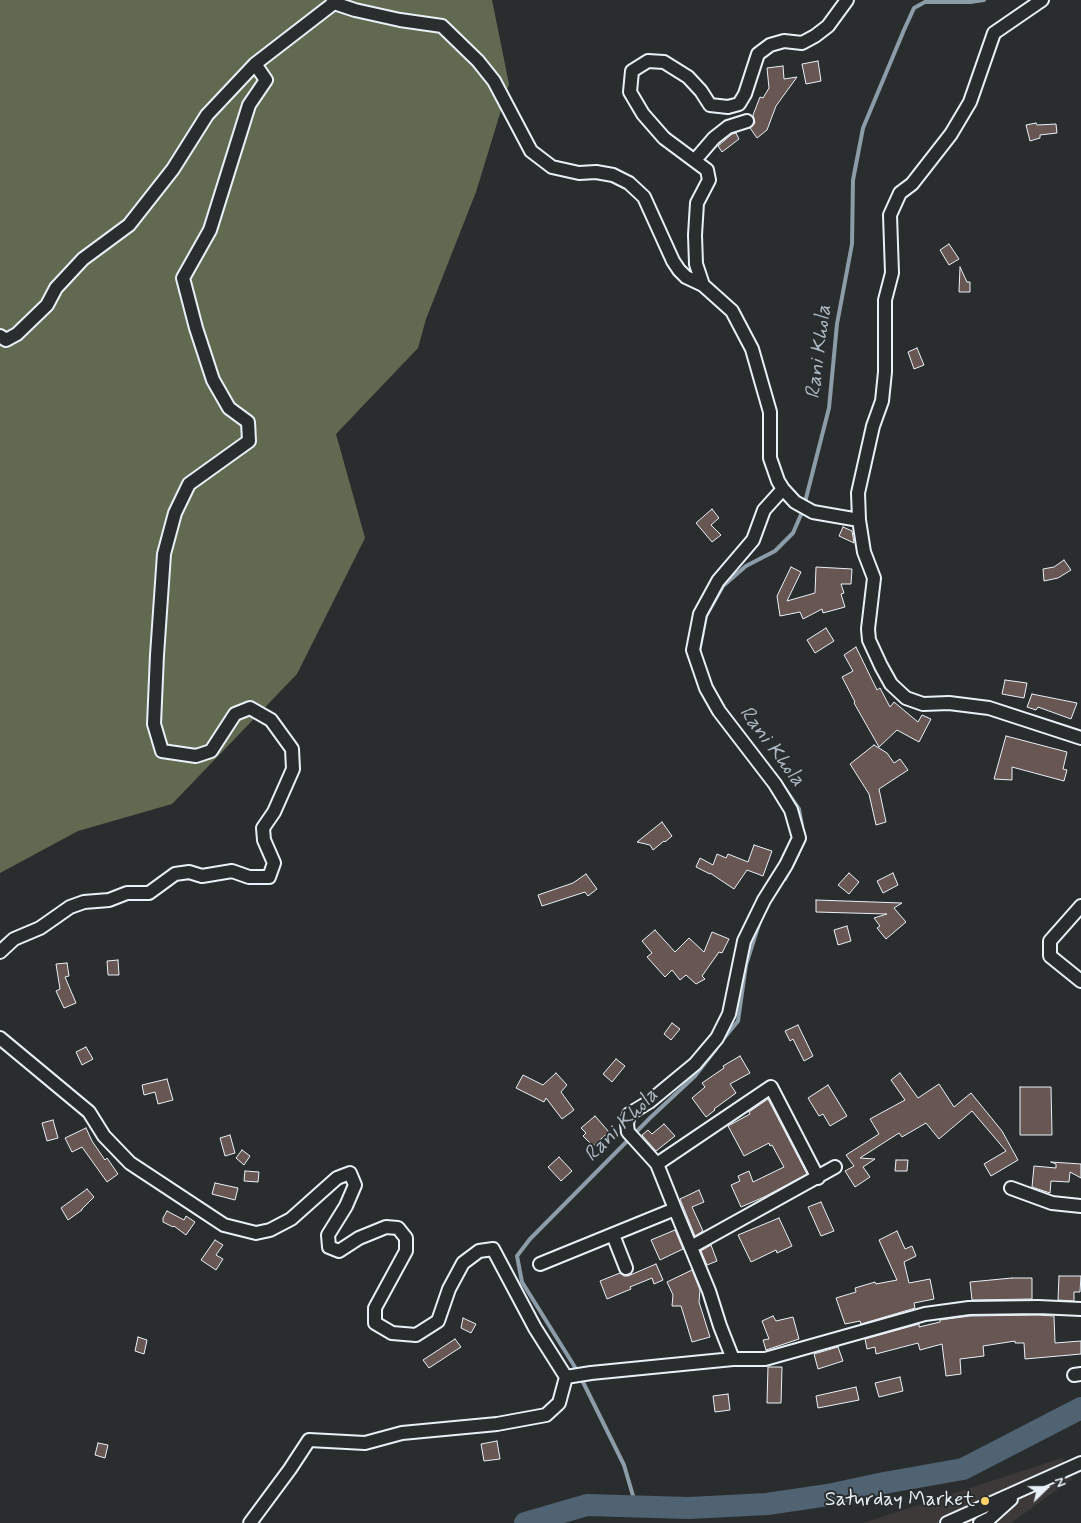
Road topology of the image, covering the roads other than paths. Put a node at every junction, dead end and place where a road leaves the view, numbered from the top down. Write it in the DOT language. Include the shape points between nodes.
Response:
graph roads {
  1 [pos="847,0"];
  2 [pos="1042,0"];
  3 [pos="334,2"];
  4 [pos="255,64"];
  5 [pos="748,121"];
  6 [pos="695,160"];
  7 [pos="703,286"];
  8 [pos="0,336"];
  9 [pos="782,489"];
  10 [pos="859,520"];
  11 [pos="1081,738"];
  12 [pos="1081,906"];
  13 [pos="0,952"];
  14 [pos="1081,981"];
  15 [pos="0,1038"];
  16 [pos="657,1164"];
  17 [pos="835,1167"];
  18 [pos="818,1178"];
  19 [pos="1011,1188"];
  20 [pos="1081,1206"];
  21 [pos="675,1210"];
  22 [pos="613,1235"];
  23 [pos="691,1247"];
  24 [pos="540,1264"];
  25 [pos="626,1268"];
  26 [pos="1081,1309"];
  27 [pos="733,1359"];
  28 [pos="570,1377"];
  29 [pos="1081,1463"];
  30 [pos="1022,1490"];
  31 [pos="250,1523"];
  32 [pos="947,1523"];
  33 [pos="980,1523"];
  1 -- 6 [label="street" via="828,26 815,36 802,43 784,41 770,45 758,54 739,104 710,105 688,77 664,62 648,61 632,71 630,92 643,114 664,138"];
  2 -- 10 [label="street" via="994,33 970,102 951,134 912,184 900,193 890,215 892,273 885,300 885,372 882,401 858,493"];
  3 -- 4 [label="street"];
  3 -- 7 [label="street" via="400,20 442,26 494,81 530,151 552,167 613,175 629,183 644,197 679,270"];
  4 -- 8 [label="street" via="207,115 173,169 129,225 83,258 56,288 47,305 17,334 6,340"];
  4 -- 13 [label="street" via="266,80 249,105 210,230 183,278 213,380 229,408 248,422 249,441 189,484 175,513 164,554 154,724 162,751 196,756 211,751 235,714 250,708 271,720 292,749 293,769 274,812 263,828 264,840 274,863 269,877 249,877 232,870 202,876 189,872 175,874 149,893 127,893 109,900 70,906 40,928 14,939"];
  5 -- 6 [label="street" via="728,127"];
  6 -- 7 [label="street" via="707,170 709,180 697,203 695,235 696,264"];
  7 -- 9 [label="street" via="732,311 752,349 770,412 770,458"];
  9 -- 10 [label="street" via="795,502 813,512"];
  9 -- 16 [label="street" via="764,510 753,540 718,581 700,614 693,650 706,688 791,810 799,838 744,941 729,1014 717,1038 695,1064 649,1102 629,1114 628,1132"];
  10 -- 11 [label="street" via="864,552 874,578 869,640 892,684 906,698 923,704 949,703 989,708"];
  12 -- 14 [label="street" via="1050,941 1050,956"];
  15 -- 28 [label="street" via="88,1112 104,1136 130,1163 224,1225 256,1233 270,1230 291,1219 337,1178 350,1173 355,1185 328,1235 329,1247 339,1251 386,1227 398,1228 406,1238 406,1251 375,1308 375,1323 392,1333 416,1335 438,1321 449,1289 463,1263 479,1251 494,1249 535,1328"];
  16 -- 18 [label="street" via="771,1087"];
  16 -- 21 [label="street"];
  17 -- 18 [label="street"];
  18 -- 23 [label="street"];
  19 -- 20 [label="street" via="1052,1203"];
  21 -- 22 [label="street"];
  21 -- 23 [label="street"];
  22 -- 24 [label="street"];
  22 -- 25 [label="street"];
  23 -- 27 [label="street"];
  26 -- 27 [label="street" via="969,1308 925,1314 765,1359"];
  27 -- 28 [label="street"];
  28 -- 31 [label="street" via="559,1403 546,1415 497,1424 402,1433 365,1443 309,1440"];
  29 -- 30 [label="street"];
  30 -- 32 [label="street"];
  30 -- 33 [label="street"];
}
